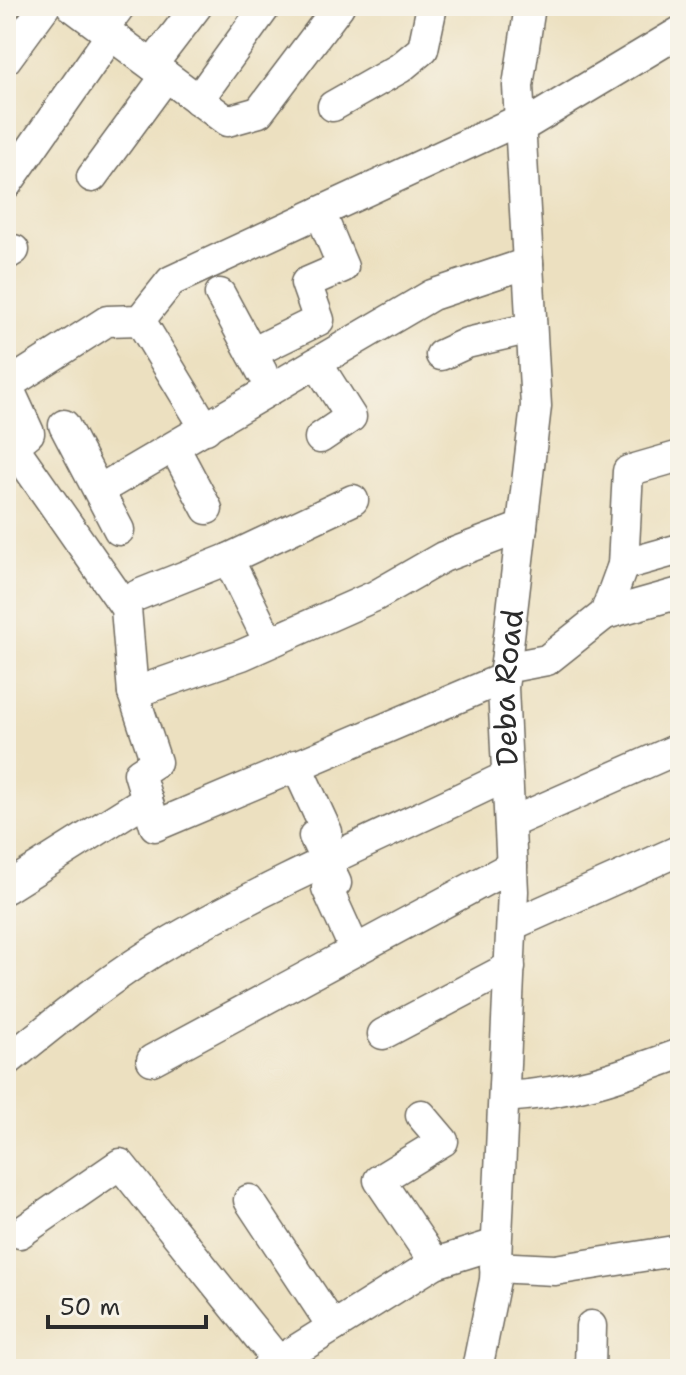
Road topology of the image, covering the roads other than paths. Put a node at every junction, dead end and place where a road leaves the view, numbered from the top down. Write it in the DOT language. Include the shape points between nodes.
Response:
graph roads {
  1 [pos="45,6"];
  2 [pos="72,6"];
  3 [pos="197,6"];
  4 [pos="266,6"];
  5 [pos="339,6"];
  6 [pos="432,6"];
  7 [pos="533,8"];
  8 [pos="111,23"];
  9 [pos="680,32"];
  10 [pos="6,59"];
  11 [pos="159,70"];
  12 [pos="198,100"];
  13 [pos="333,106"];
  14 [pos="520,124"];
  15 [pos="92,177"];
  16 [pos="6,185"];
  17 [pos="320,212"];
  18 [pos="528,263"];
  19 [pos="220,294"];
  20 [pos="140,320"];
  21 [pos="531,328"];
  22 [pos="252,353"];
  23 [pos="441,355"];
  24 [pos="318,365"];
  25 [pos="6,384"];
  26 [pos="273,391"];
  27 [pos="64,425"];
  28 [pos="206,429"];
  29 [pos="320,438"];
  30 [pos="174,447"];
  31 [pos="680,456"];
  32 [pos="101,489"];
  33 [pos="353,500"];
  34 [pos="207,509"];
  35 [pos="522,527"];
  36 [pos="119,530"];
  37 [pos="680,549"];
  38 [pos="228,559"];
  39 [pos="623,565"];
  40 [pos="680,593"];
  41 [pos="138,595"];
  42 [pos="605,614"];
  43 [pos="269,642"];
  44 [pos="505,673"];
  45 [pos="133,693"];
  46 [pos="680,748"];
  47 [pos="296,765"];
  48 [pos="507,776"];
  49 [pos="147,799"];
  50 [pos="510,823"];
  51 [pos="680,850"];
  52 [pos="327,863"];
  53 [pos="512,866"];
  54 [pos="6,888"];
  55 [pos="512,925"];
  56 [pos="355,950"];
  57 [pos="510,967"];
  58 [pos="383,1034"];
  59 [pos="680,1054"];
  60 [pos="152,1060"];
  61 [pos="6,1062"];
  62 [pos="504,1097"];
  63 [pos="421,1115"];
  64 [pos="249,1200"];
  65 [pos="20,1233"];
  66 [pos="680,1250"];
  67 [pos="496,1255"];
  68 [pos="435,1263"];
  69 [pos="591,1326"];
  70 [pos="333,1327"];
  71 [pos="272,1365"];
  72 [pos="477,1369"];
  73 [pos="590,1369"];
  1 -- 10 [label="street"];
  2 -- 8 [label="street"];
  3 -- 11 [label="street"];
  4 -- 12 [label="street"];
  5 -- 12 [label="street" via="259,112 227,121"];
  6 -- 13 [label="street" via="423,49"];
  7 -- 14 [label="street, Deba Road" via="518,86"];
  8 -- 11 [label="street"];
  8 -- 16 [label="street"];
  9 -- 14 [label="street"];
  11 -- 12 [label="street"];
  11 -- 15 [label="street"];
  14 -- 17 [label="street"];
  14 -- 18 [label="street, Deba Road"];
  17 -- 20 [label="street" via="171,281"];
  17 -- 22 [label="street" via="343,267 306,283 319,320"];
  18 -- 21 [label="street, Deba Road"];
  18 -- 24 [label="street" via="432,295"];
  19 -- 22 [label="street"];
  20 -- 25 [label="street" via="107,321"];
  20 -- 28 [label="street"];
  21 -- 23 [label="street" via="467,343"];
  21 -- 35 [label="street, Deba Road" via="536,406"];
  22 -- 26 [label="street"];
  24 -- 26 [label="street"];
  24 -- 29 [label="street" via="351,417"];
  25 -- 45 [label="street" via="29,433 13,446 126,608"];
  26 -- 28 [label="street"];
  27 -- 32 [label="street"];
  28 -- 30 [label="street"];
  30 -- 32 [label="street"];
  30 -- 34 [label="street"];
  31 -- 39 [label="street" via="628,471"];
  32 -- 36 [label="street"];
  33 -- 38 [label="street"];
  35 -- 43 [label="street" via="443,557 375,596"];
  35 -- 44 [label="street, Deba Road"];
  37 -- 39 [label="street"];
  38 -- 41 [label="street"];
  38 -- 43 [label="street"];
  39 -- 42 [label="street"];
  40 -- 42 [label="street"];
  42 -- 44 [label="street" via="547,660"];
  43 -- 45 [label="street"];
  44 -- 47 [label="street"];
  44 -- 48 [label="street, Deba Road"];
  45 -- 49 [label="street" via="156,762 139,773"];
  46 -- 50 [label="street"];
  47 -- 49 [label="street" via="155,826"];
  47 -- 52 [label="street" via="327,832 314,836"];
  48 -- 50 [label="street, Deba Road"];
  48 -- 52 [label="street"];
  49 -- 54 [label="street"];
  50 -- 53 [label="street, Deba Road"];
  51 -- 55 [label="street"];
  52 -- 56 [label="street" via="336,883 327,888"];
  52 -- 61 [label="street" via="171,941"];
  53 -- 55 [label="street, Deba Road"];
  53 -- 56 [label="street"];
  55 -- 57 [label="street, Deba Road"];
  56 -- 60 [label="street"];
  57 -- 58 [label="street"];
  57 -- 62 [label="street, Deba Road"];
  59 -- 62 [label="street" via="556,1094"];
  62 -- 67 [label="street, Deba Road"];
  63 -- 68 [label="street" via="443,1141 379,1180"];
  64 -- 70 [label="street"];
  65 -- 71 [label="street" via="120,1164"];
  66 -- 67 [label="street" via="555,1270"];
  67 -- 68 [label="street"];
  67 -- 72 [label="street, Deba Road"];
  68 -- 70 [label="street"];
  69 -- 73 [label="street"];
  70 -- 71 [label="street"];
}
